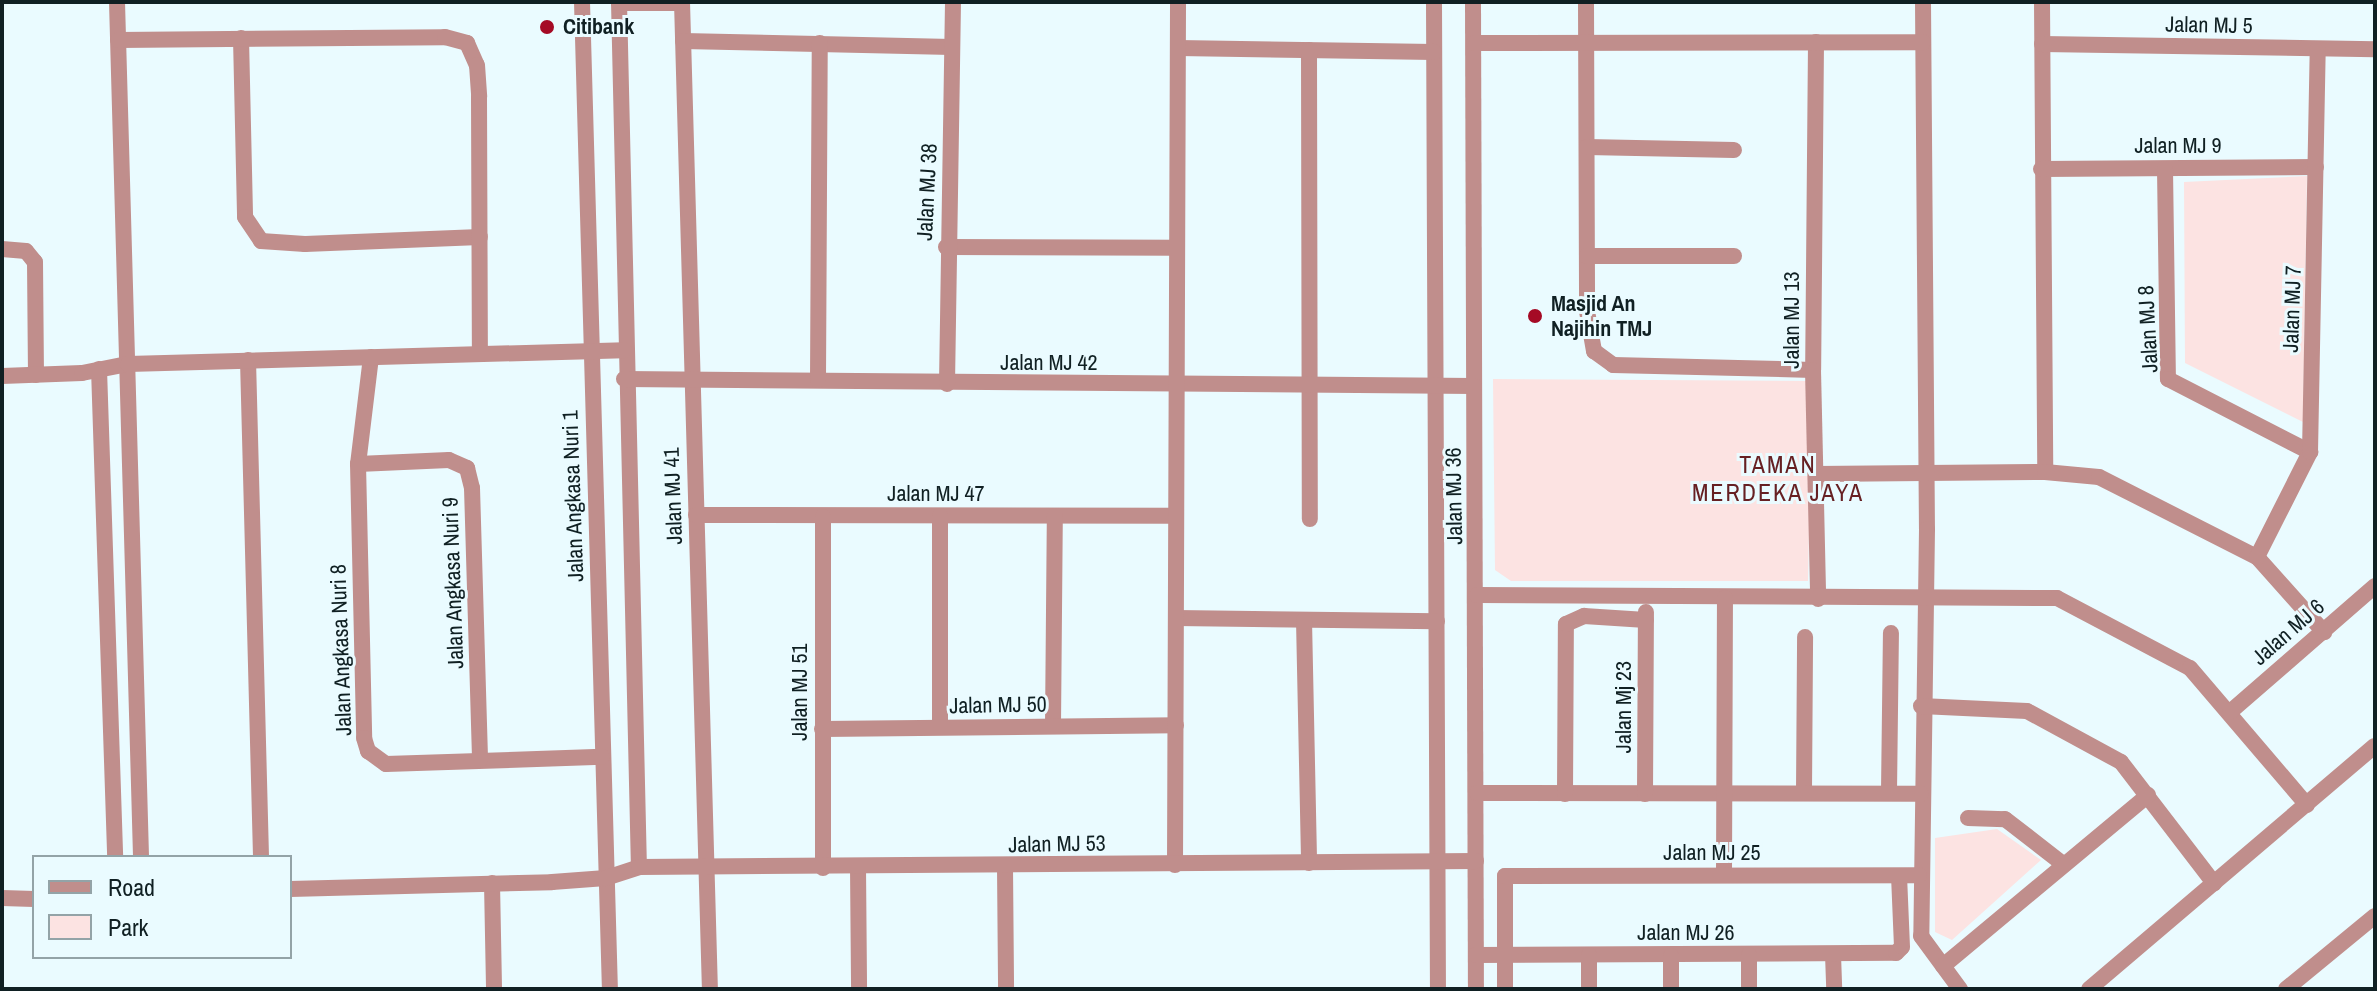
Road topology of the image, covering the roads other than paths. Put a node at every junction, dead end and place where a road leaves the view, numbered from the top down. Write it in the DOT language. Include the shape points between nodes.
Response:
graph roads {
  1 [pos="117,2"];
  2 [pos="582,2"];
  3 [pos="619,2"];
  4 [pos="953,2"];
  5 [pos="1178,2"];
  6 [pos="1434,2"];
  7 [pos="1473,2"];
  8 [pos="1586,2"];
  9 [pos="1923,2"];
  10 [pos="2042,2"];
  11 [pos="682,3"];
  12 [pos="241,38"];
  13 [pos="118,40"];
  14 [pos="683,41"];
  15 [pos="1816,42"];
  16 [pos="1923,42"];
  17 [pos="820,43"];
  18 [pos="1474,43"];
  19 [pos="1584,43"];
  20 [pos="2042,44"];
  21 [pos="952,47"];
  22 [pos="1178,48"];
  23 [pos="2318,49"];
  24 [pos="2375,49"];
  25 [pos="1309,50"];
  26 [pos="1434,52"];
  27 [pos="1587,147"];
  28 [pos="1734,150"];
  29 [pos="2316,167"];
  30 [pos="2041,169"];
  31 [pos="2165,169"];
  32 [pos="480,237"];
  33 [pos="946,247"];
  34 [pos="1177,248"];
  35 [pos="2,249"];
  36 [pos="1587,256"];
  37 [pos="1734,256"];
  38 [pos="624,350"];
  39 [pos="591,351"];
  40 [pos="480,354"];
  41 [pos="371,357"];
  42 [pos="248,360"];
  43 [pos="128,364"];
  44 [pos="99,369"];
  45 [pos="1813,370"];
  46 [pos="36,375"];
  47 [pos="2,376"];
  48 [pos="691,378"];
  49 [pos="624,379"];
  50 [pos="818,380"];
  51 [pos="947,384"];
  52 [pos="1177,385"];
  53 [pos="1309,385"];
  54 [pos="1436,386"];
  55 [pos="1474,386"];
  56 [pos="2310,452"];
  57 [pos="358,464"];
  58 [pos="2045,472"];
  59 [pos="1816,474"];
  60 [pos="1927,474"];
  61 [pos="696,515"];
  62 [pos="940,516"];
  63 [pos="1055,516"];
  64 [pos="1176,516"];
  65 [pos="823,517"];
  66 [pos="1310,519"];
  67 [pos="2257,557"];
  68 [pos="2375,586"];
  69 [pos="1477,595"];
  70 [pos="1646,598"];
  71 [pos="1725,598"];
  72 [pos="1818,599"];
  73 [pos="1927,600"];
  74 [pos="1176,618"];
  75 [pos="1304,620"];
  76 [pos="1646,620"];
  77 [pos="1437,621"];
  78 [pos="2324,632"];
  79 [pos="1891,633"];
  80 [pos="1805,637"];
  81 [pos="1921,706"];
  82 [pos="2230,712"];
  83 [pos="1176,725"];
  84 [pos="1053,726"];
  85 [pos="940,727"];
  86 [pos="822,729"];
  87 [pos="2375,746"];
  88 [pos="602,757"];
  89 [pos="480,760"];
  90 [pos="1804,792"];
  91 [pos="1889,792"];
  92 [pos="1477,793"];
  93 [pos="1565,794"];
  94 [pos="1645,794"];
  95 [pos="1726,794"];
  96 [pos="1921,794"];
  97 [pos="2148,795"];
  98 [pos="2307,805"];
  99 [pos="1968,818"];
  100 [pos="115,855"];
  101 [pos="141,855"];
  102 [pos="261,855"];
  103 [pos="1476,861"];
  104 [pos="1438,862"];
  105 [pos="1309,863"];
  106 [pos="2063,864"];
  107 [pos="1175,865"];
  108 [pos="704,866"];
  109 [pos="639,867"];
  110 [pos="858,867"];
  111 [pos="1005,867"];
  112 [pos="823,868"];
  113 [pos="1724,875"];
  114 [pos="1919,875"];
  115 [pos="1899,876"];
  116 [pos="606,878"];
  117 [pos="492,883"];
  118 [pos="2214,883"];
  119 [pos="292,889"];
  120 [pos="2,898"];
  121 [pos="32,899"];
  122 [pos="2375,916"];
  123 [pos="1833,954"];
  124 [pos="1476,955"];
  125 [pos="1506,955"];
  126 [pos="1589,955"];
  127 [pos="1749,955"];
  128 [pos="1671,956"];
  129 [pos="1943,966"];
  130 [pos="494,989"];
  131 [pos="610,989"];
  132 [pos="710,989"];
  133 [pos="859,989"];
  134 [pos="1006,989"];
  135 [pos="1438,989"];
  136 [pos="1476,989"];
  137 [pos="1505,989"];
  138 [pos="1589,989"];
  139 [pos="1671,989"];
  140 [pos="1749,989"];
  141 [pos="1834,989"];
  142 [pos="1960,989"];
  143 [pos="2089,989"];
  144 [pos="2286,989"];
  1 -- 13 [label="street"];
  2 -- 39 [label="street, Jalan Angkasa Nuri 1"];
  3 -- 11 [label="street"];
  3 -- 38 [label="street"];
  4 -- 21 [label="street, Jalan MJ 38"];
  5 -- 22 [label="street"];
  6 -- 26 [label="street"];
  7 -- 18 [label="street, Jalan MJ 36"];
  8 -- 19 [label="street"];
  9 -- 16 [label="street"];
  10 -- 20 [label="street"];
  11 -- 14 [label="street, Jalan MJ 41"];
  12 -- 13 [label="street"];
  12 -- 32 [label="street" via="445,37 467,43 477,65"];
  12 -- 32 [label="street" via="245,217 261,241"];
  13 -- 43 [label="street"];
  14 -- 17 [label="street"];
  14 -- 48 [label="street, Jalan MJ 41"];
  15 -- 16 [label="street"];
  15 -- 19 [label="street"];
  15 -- 45 [label="street, Jalan MJ 13"];
  16 -- 60 [label="street"];
  17 -- 21 [label="street"];
  17 -- 50 [label="street"];
  18 -- 19 [label="street"];
  18 -- 55 [label="street, Jalan MJ 36"];
  19 -- 27 [label="street"];
  20 -- 23 [label="street, Jalan MJ 5"];
  20 -- 30 [label="street"];
  21 -- 33 [label="street, Jalan MJ 38"];
  22 -- 25 [label="street"];
  22 -- 34 [label="street"];
  23 -- 24 [label="street, Jalan MJ 5"];
  23 -- 29 [label="street, Jalan MJ 7"];
  25 -- 26 [label="street"];
  25 -- 53 [label="street"];
  26 -- 54 [label="street"];
  27 -- 28 [label="street"];
  27 -- 36 [label="street"];
  29 -- 31 [label="street, Jalan MJ 9"];
  29 -- 56 [label="street, Jalan MJ 7"];
  30 -- 31 [label="street, Jalan MJ 9"];
  30 -- 58 [label="street"];
  31 -- 56 [label="street, Jalan MJ 8" via="2168,379"];
  32 -- 40 [label="street"];
  33 -- 34 [label="street"];
  33 -- 51 [label="street, Jalan MJ 38"];
  34 -- 52 [label="street"];
  35 -- 46 [label="street" via="26,251 35,262"];
  36 -- 37 [label="street"];
  36 -- 45 [label="street" via="1589,338 1594,351 1613,365"];
  38 -- 39 [label="street"];
  38 -- 49 [label="street"];
  39 -- 40 [label="street"];
  39 -- 88 [label="street, Jalan Angkasa Nuri 1"];
  40 -- 41 [label="street"];
  41 -- 42 [label="street"];
  41 -- 57 [label="street, Jalan Angkasa Nuri 8"];
  42 -- 43 [label="street"];
  42 -- 102 [label="street"];
  43 -- 44 [label="street"];
  43 -- 101 [label="street"];
  44 -- 46 [label="street"];
  44 -- 100 [label="street"];
  45 -- 59 [label="street, Jalan MJ 13"];
  46 -- 47 [label="street"];
  48 -- 49 [label="street, Jalan MJ 42"];
  48 -- 50 [label="street, Jalan MJ 42"];
  48 -- 61 [label="street, Jalan MJ 41"];
  49 -- 109 [label="street"];
  50 -- 51 [label="street, Jalan MJ 42"];
  51 -- 52 [label="street, Jalan MJ 42"];
  52 -- 53 [label="street, Jalan MJ 42"];
  52 -- 64 [label="street"];
  53 -- 54 [label="street, Jalan MJ 42"];
  53 -- 66 [label="street"];
  54 -- 55 [label="street, Jalan MJ 42"];
  54 -- 77 [label="street"];
  55 -- 69 [label="street, Jalan MJ 36"];
  56 -- 67 [label="street, Jalan MJ 7"];
  57 -- 89 [label="street, Jalan Angkasa Nuri 9" via="449,460 467,468 473,503"];
  57 -- 89 [label="street, Jalan Angkasa Nuri 8" via="368,751 386,764"];
  58 -- 60 [label="street"];
  58 -- 67 [label="street" via="2099,477"];
  59 -- 60 [label="street"];
  59 -- 72 [label="street, Jalan MJ 13"];
  60 -- 73 [label="street"];
  61 -- 65 [label="street, Jalan MJ 47"];
  61 -- 108 [label="street, Jalan MJ 41"];
  62 -- 63 [label="street, Jalan MJ 47"];
  62 -- 65 [label="street, Jalan MJ 47"];
  62 -- 85 [label="street"];
  63 -- 64 [label="street, Jalan MJ 47"];
  63 -- 84 [label="street"];
  64 -- 74 [label="street"];
  65 -- 86 [label="street, Jalan MJ 51"];
  67 -- 78 [label="street"];
  68 -- 78 [label="street, Jalan MJ 6"];
  69 -- 70 [label="street"];
  69 -- 92 [label="street, Jalan MJ 36"];
  70 -- 71 [label="street"];
  70 -- 76 [label="street, Jalan Mj 23"];
  71 -- 72 [label="street"];
  71 -- 95 [label="street"];
  72 -- 73 [label="street"];
  73 -- 81 [label="street"];
  73 -- 82 [label="street" via="2057,598 2190,668"];
  74 -- 75 [label="street"];
  74 -- 83 [label="street"];
  75 -- 77 [label="street"];
  75 -- 105 [label="street"];
  76 -- 93 [label="street" via="1584,616 1566,624"];
  76 -- 94 [label="street, Jalan Mj 23"];
  77 -- 104 [label="street"];
  78 -- 82 [label="street, Jalan MJ 6"];
  79 -- 91 [label="street"];
  80 -- 90 [label="street"];
  81 -- 96 [label="street"];
  81 -- 97 [label="street" via="2046,717 2121,762"];
  82 -- 98 [label="street"];
  83 -- 84 [label="street, Jalan MJ 50"];
  83 -- 107 [label="street"];
  84 -- 85 [label="street, Jalan MJ 50"];
  85 -- 86 [label="street, Jalan MJ 50"];
  86 -- 112 [label="street, Jalan MJ 51"];
  87 -- 98 [label="street"];
  88 -- 89 [label="street, Jalan Angkasa Nuri 8"];
  88 -- 116 [label="street, Jalan Angkasa Nuri 1"];
  90 -- 91 [label="street"];
  90 -- 95 [label="street"];
  91 -- 96 [label="street"];
  92 -- 93 [label="street"];
  92 -- 103 [label="street, Jalan MJ 36"];
  93 -- 94 [label="street"];
  94 -- 95 [label="street"];
  95 -- 113 [label="street"];
  96 -- 114 [label="street"];
  97 -- 106 [label="street"];
  97 -- 118 [label="street"];
  98 -- 118 [label="street"];
  99 -- 106 [label="street" via="2005,819"];
  103 -- 104 [label="street, Jalan MJ 53"];
  103 -- 124 [label="street, Jalan MJ 36"];
  104 -- 105 [label="street, Jalan MJ 53"];
  104 -- 135 [label="street"];
  105 -- 107 [label="street, Jalan MJ 53"];
  106 -- 129 [label="street"];
  107 -- 111 [label="street, Jalan MJ 53"];
  108 -- 109 [label="street, Jalan MJ 53"];
  108 -- 112 [label="street, Jalan MJ 53"];
  108 -- 132 [label="street, Jalan MJ 41"];
  109 -- 116 [label="street, Jalan MJ 53"];
  110 -- 111 [label="street, Jalan MJ 53"];
  110 -- 112 [label="street, Jalan MJ 53"];
  110 -- 133 [label="street"];
  111 -- 134 [label="street"];
  113 -- 115 [label="street, Jalan MJ 25"];
  113 -- 125 [label="street, Jalan MJ 25" via="1505,876"];
  114 -- 115 [label="street, Jalan MJ 25"];
  114 -- 129 [label="street" via="1921,936"];
  115 -- 123 [label="street, Jalan MJ 26" via="1902,947 1896,953"];
  116 -- 117 [label="street, Jalan MJ 53"];
  116 -- 131 [label="street, Jalan Angkasa Nuri 1"];
  117 -- 119 [label="street, Jalan MJ 53"];
  117 -- 130 [label="street"];
  118 -- 143 [label="street"];
  120 -- 121 [label="street"];
  122 -- 144 [label="street"];
  123 -- 127 [label="street, Jalan MJ 26"];
  123 -- 141 [label="street"];
  124 -- 125 [label="street, Jalan MJ 26"];
  124 -- 136 [label="street, Jalan MJ 36"];
  125 -- 126 [label="street, Jalan MJ 26"];
  125 -- 137 [label="street"];
  126 -- 128 [label="street, Jalan MJ 26"];
  126 -- 138 [label="street"];
  127 -- 128 [label="street, Jalan MJ 26"];
  127 -- 140 [label="street"];
  128 -- 139 [label="street"];
  129 -- 142 [label="street"];
}
